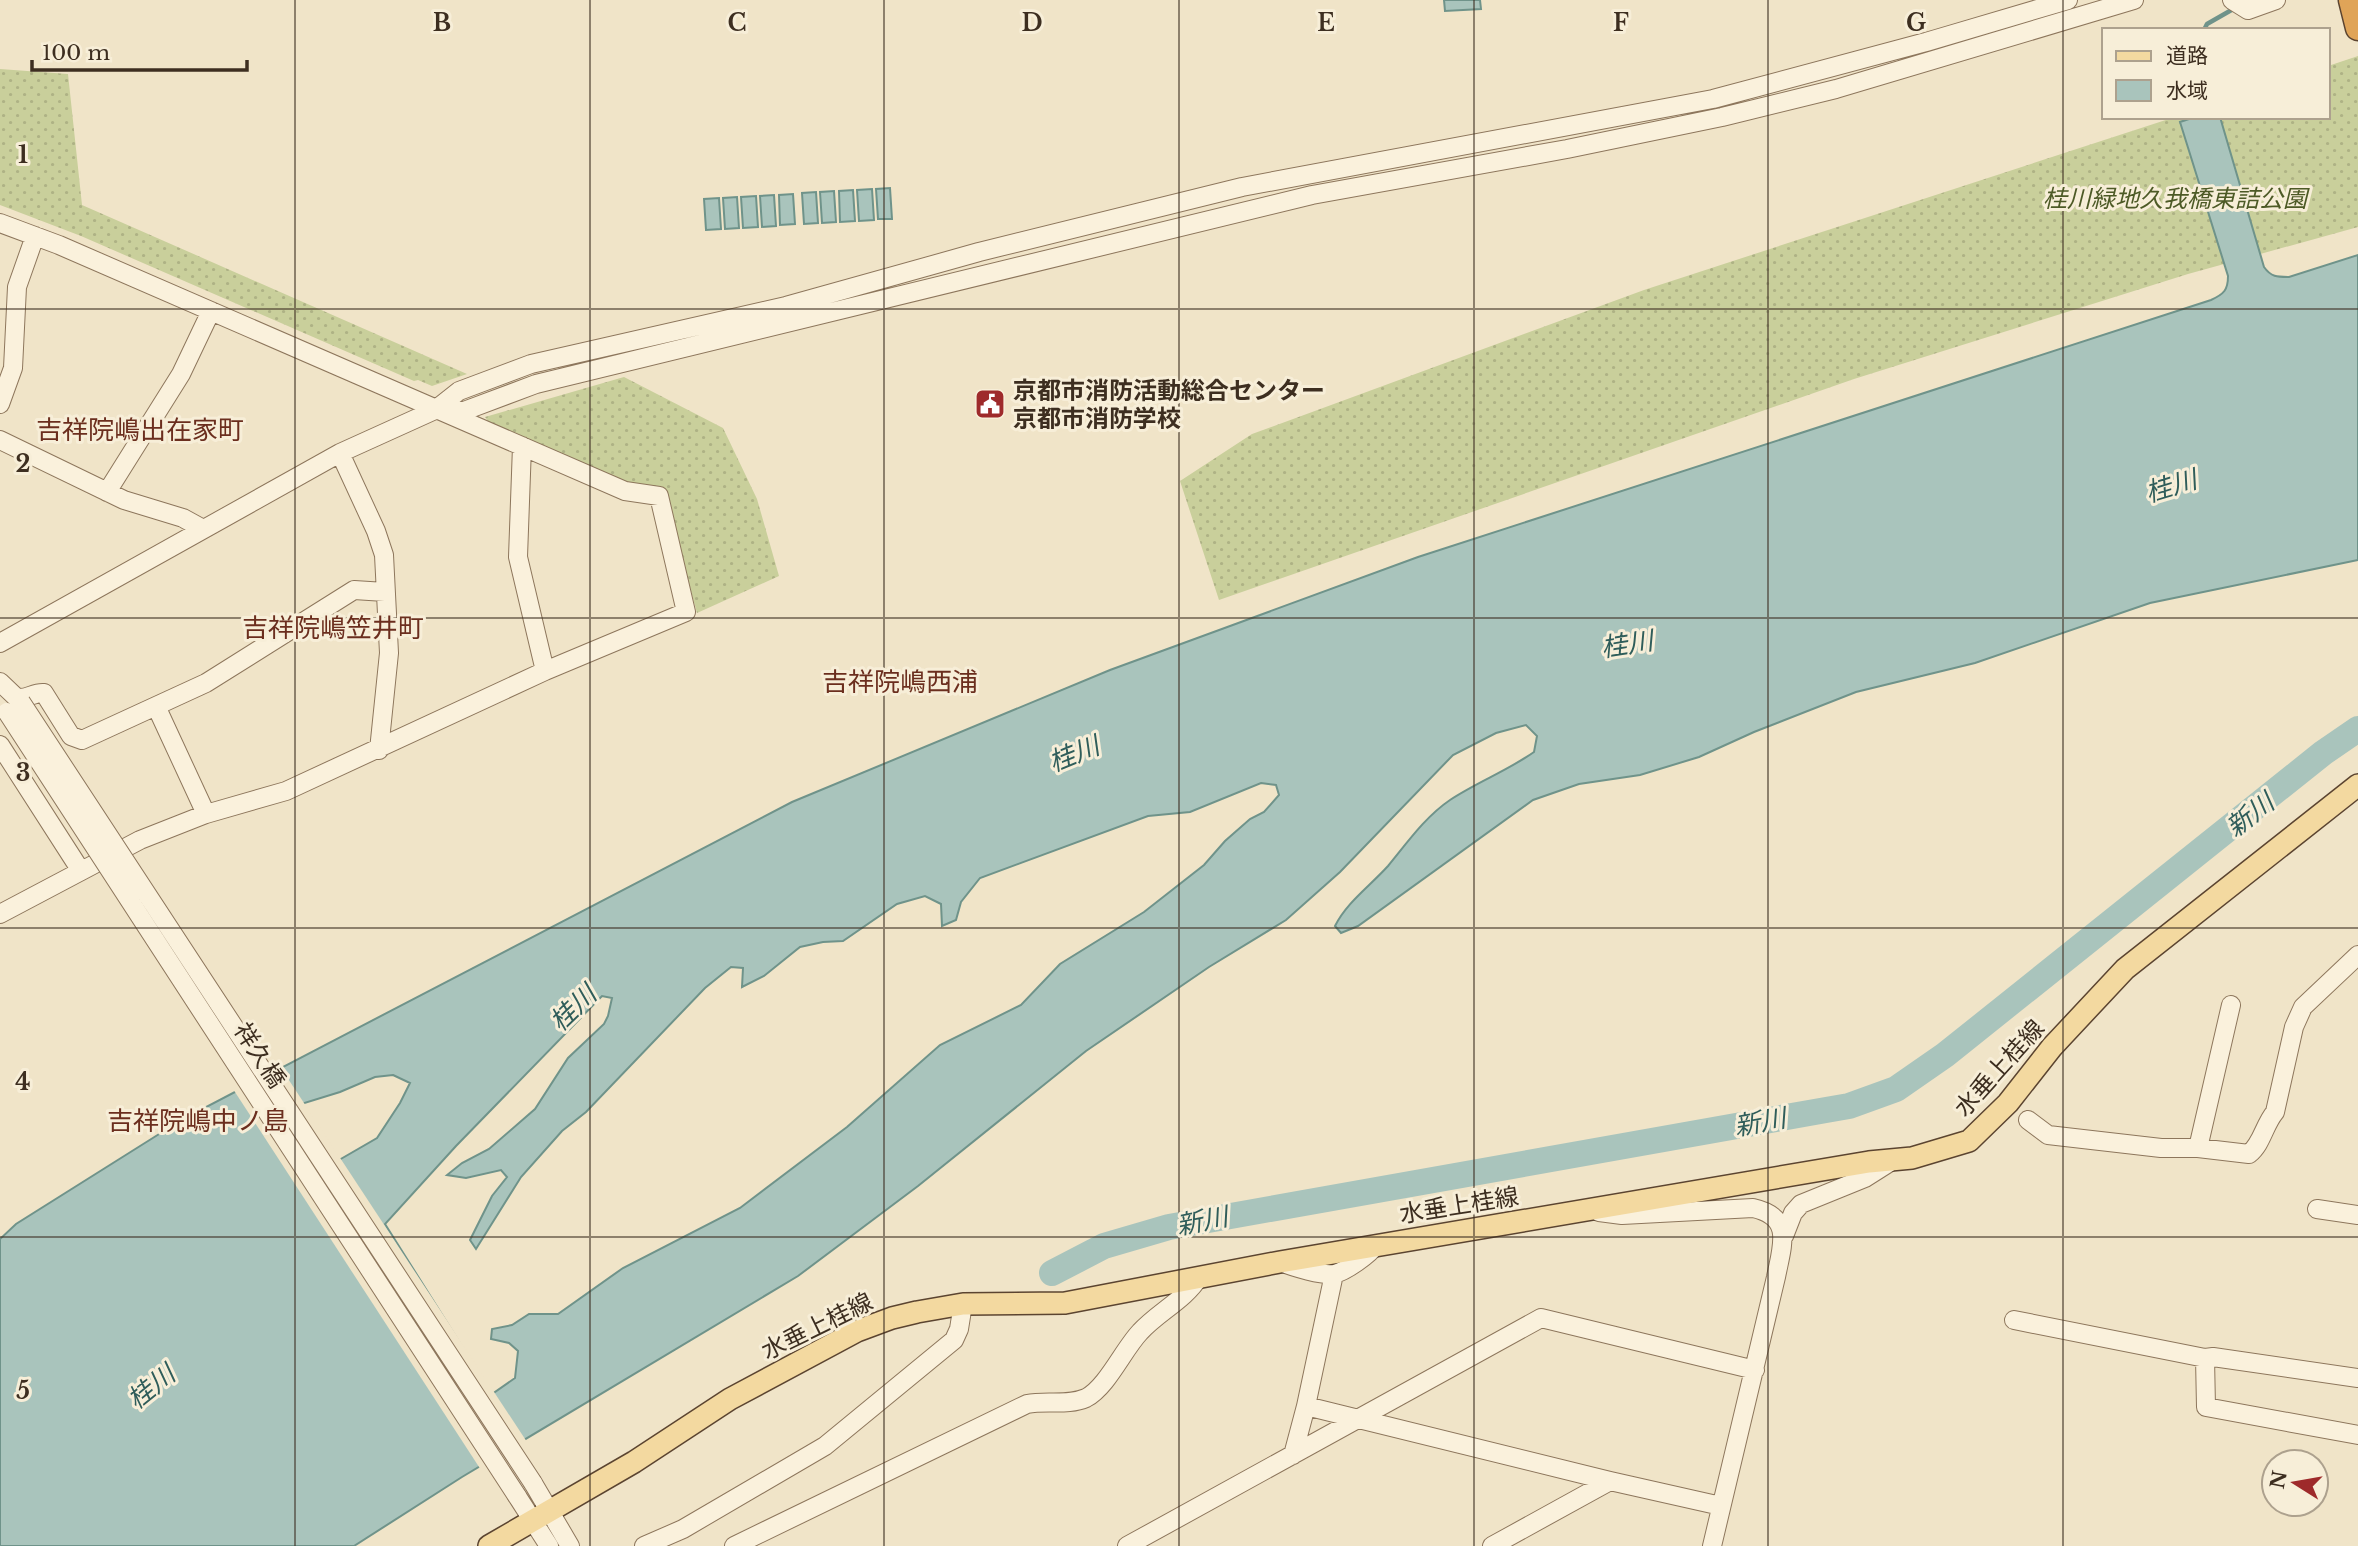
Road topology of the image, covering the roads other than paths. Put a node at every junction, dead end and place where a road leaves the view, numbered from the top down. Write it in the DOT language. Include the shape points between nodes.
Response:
graph roads {
  1 [pos="2068,0"];
  2 [pos="2134,0"];
  3 [pos="2232,0"];
  4 [pos="2276,0"];
  5 [pos="2351,0"];
  6 [pos="2358,28"];
  7 [pos="1563,128"];
  8 [pos="1567,149"];
  9 [pos="0,223"];
  10 [pos="36,236"];
  11 [pos="211,311"];
  12 [pos="0,404"];
  13 [pos="435,410"];
  14 [pos="0,440"];
  15 [pos="522,446"];
  16 [pos="340,453"];
  17 [pos="107,492"];
  18 [pos="203,529"];
  19 [pos="385,592"];
  20 [pos="0,643"];
  21 [pos="545,671"];
  22 [pos="0,682"];
  23 [pos="12,703"];
  24 [pos="156,706"];
  25 [pos="0,745"];
  26 [pos="379,750"];
  27 [pos="2358,785"];
  28 [pos="205,814"];
  29 [pos="81,872"];
  30 [pos="0,914"];
  31 [pos="2358,955"];
  32 [pos="2231,1005"];
  33 [pos="2028,1120"];
  34 [pos="2198,1148"];
  35 [pos="1895,1160"];
  36 [pos="2317,1209"];
  37 [pos="1588,1210"];
  38 [pos="2358,1215"];
  39 [pos="1784,1236"];
  40 [pos="1376,1245"];
  41 [pos="1280,1262"];
  42 [pos="1334,1274"];
  43 [pos="1199,1277"];
  44 [pos="963,1304"];
  45 [pos="2014,1320"];
  46 [pos="2205,1358"];
  47 [pos="1755,1370"];
  48 [pos="2358,1378"];
  49 [pos="1306,1406"];
  50 [pos="1359,1418"];
  51 [pos="2358,1435"];
  52 [pos="1293,1455"];
  53 [pos="1610,1481"];
  54 [pos="1721,1506"];
  55 [pos="542,1516"];
  56 [pos="569,1545"];
  57 [pos="489,1546"];
  58 [pos="549,1546"];
  59 [pos="644,1546"];
  60 [pos="734,1546"];
  61 [pos="1127,1546"];
  62 [pos="1492,1546"];
  63 [pos="1712,1546"];
  1 -- 7 [label="street" via="1713,99"];
  2 -- 8 [label="street" via="1836,89"];
  3 -- 4 [label="street" via="2248,10"];
  5 -- 6 [label="highway"];
  7 -- 8 [label="street"];
  7 -- 13 [label="street" via="1242,187 979,252 786,306 531,365 459,391"];
  8 -- 13 [label="street" via="1312,195 536,384 464,411"];
  9 -- 10 [label="street"];
  10 -- 11 [label="street"];
  10 -- 12 [label="street" via="17,287 13,368"];
  11 -- 13 [label="street"];
  11 -- 17 [label="street" via="181,374"];
  13 -- 15 [label="street"];
  13 -- 16 [label="street"];
  14 -- 17 [label="street"];
  15 -- 21 [label="street" via="518,557"];
  15 -- 21 [label="street" via="625,491 659,496 686,612"];
  16 -- 18 [label="street"];
  16 -- 19 [label="street" via="384,555"];
  17 -- 18 [label="street"];
  18 -- 20 [label="street"];
  19 -- 24 [label="street" via="354,590 206,682"];
  19 -- 26 [label="street" via="389,653"];
  21 -- 26 [label="street"];
  22 -- 23 [label="street"];
  23 -- 24 [label="street" via="44,693 71,736 82,740"];
  23 -- 55 [label="street, 祥久橋, bridge" via="517,1496"];
  23 -- 55 [label="street, 祥久橋, bridge" via="533,1483"];
  24 -- 28 [label="street"];
  25 -- 29 [label="street"];
  26 -- 28 [label="street" via="286,791"];
  27 -- 35 [label="main road, 水垂上桂線" via="2125,969 1969,1141"];
  28 -- 29 [label="street" via="140,840"];
  29 -- 30 [label="street"];
  31 -- 34 [label="street" via="2303,1007 2294,1027 2275,1112 2256,1149 2249,1154"];
  32 -- 34 [label="street"];
  33 -- 34 [label="street" via="2048,1135"];
  35 -- 37 [label="main road, 水垂上桂線"];
  35 -- 39 [label="street" via="1865,1178 1801,1204"];
  36 -- 38 [label="street"];
  37 -- 39 [label="street" via="1622,1215 1753,1208 1776,1219"];
  37 -- 40 [label="main road, 水垂上桂線"];
  39 -- 47 [label="street"];
  40 -- 41 [label="main road, 水垂上桂線"];
  40 -- 42 [label="street" via="1370,1254"];
  41 -- 42 [label="street"];
  41 -- 43 [label="main road, 水垂上桂線"];
  42 -- 49 [label="street"];
  43 -- 44 [label="main road, 水垂上桂線" via="1065,1303"];
  43 -- 60 [label="street" via="1140,1332 1094,1393 1073,1402 1027,1404"];
  44 -- 55 [label="main road, 水垂上桂線" via="917,1311 858,1331 730,1399"];
  44 -- 59 [label="street" via="954,1340 825,1446 683,1529"];
  45 -- 46 [label="street"];
  46 -- 48 [label="street"];
  46 -- 51 [label="street" via="2206,1407"];
  47 -- 50 [label="street" via="1541,1318"];
  47 -- 54 [label="street"];
  49 -- 50 [label="street"];
  49 -- 52 [label="street"];
  50 -- 52 [label="street"];
  50 -- 53 [label="street"];
  52 -- 61 [label="street"];
  53 -- 54 [label="street"];
  53 -- 62 [label="street"];
  54 -- 63 [label="street"];
  55 -- 56 [label="street"];
  55 -- 57 [label="main road, 水垂上桂線"];
  55 -- 58 [label="street"];
}
